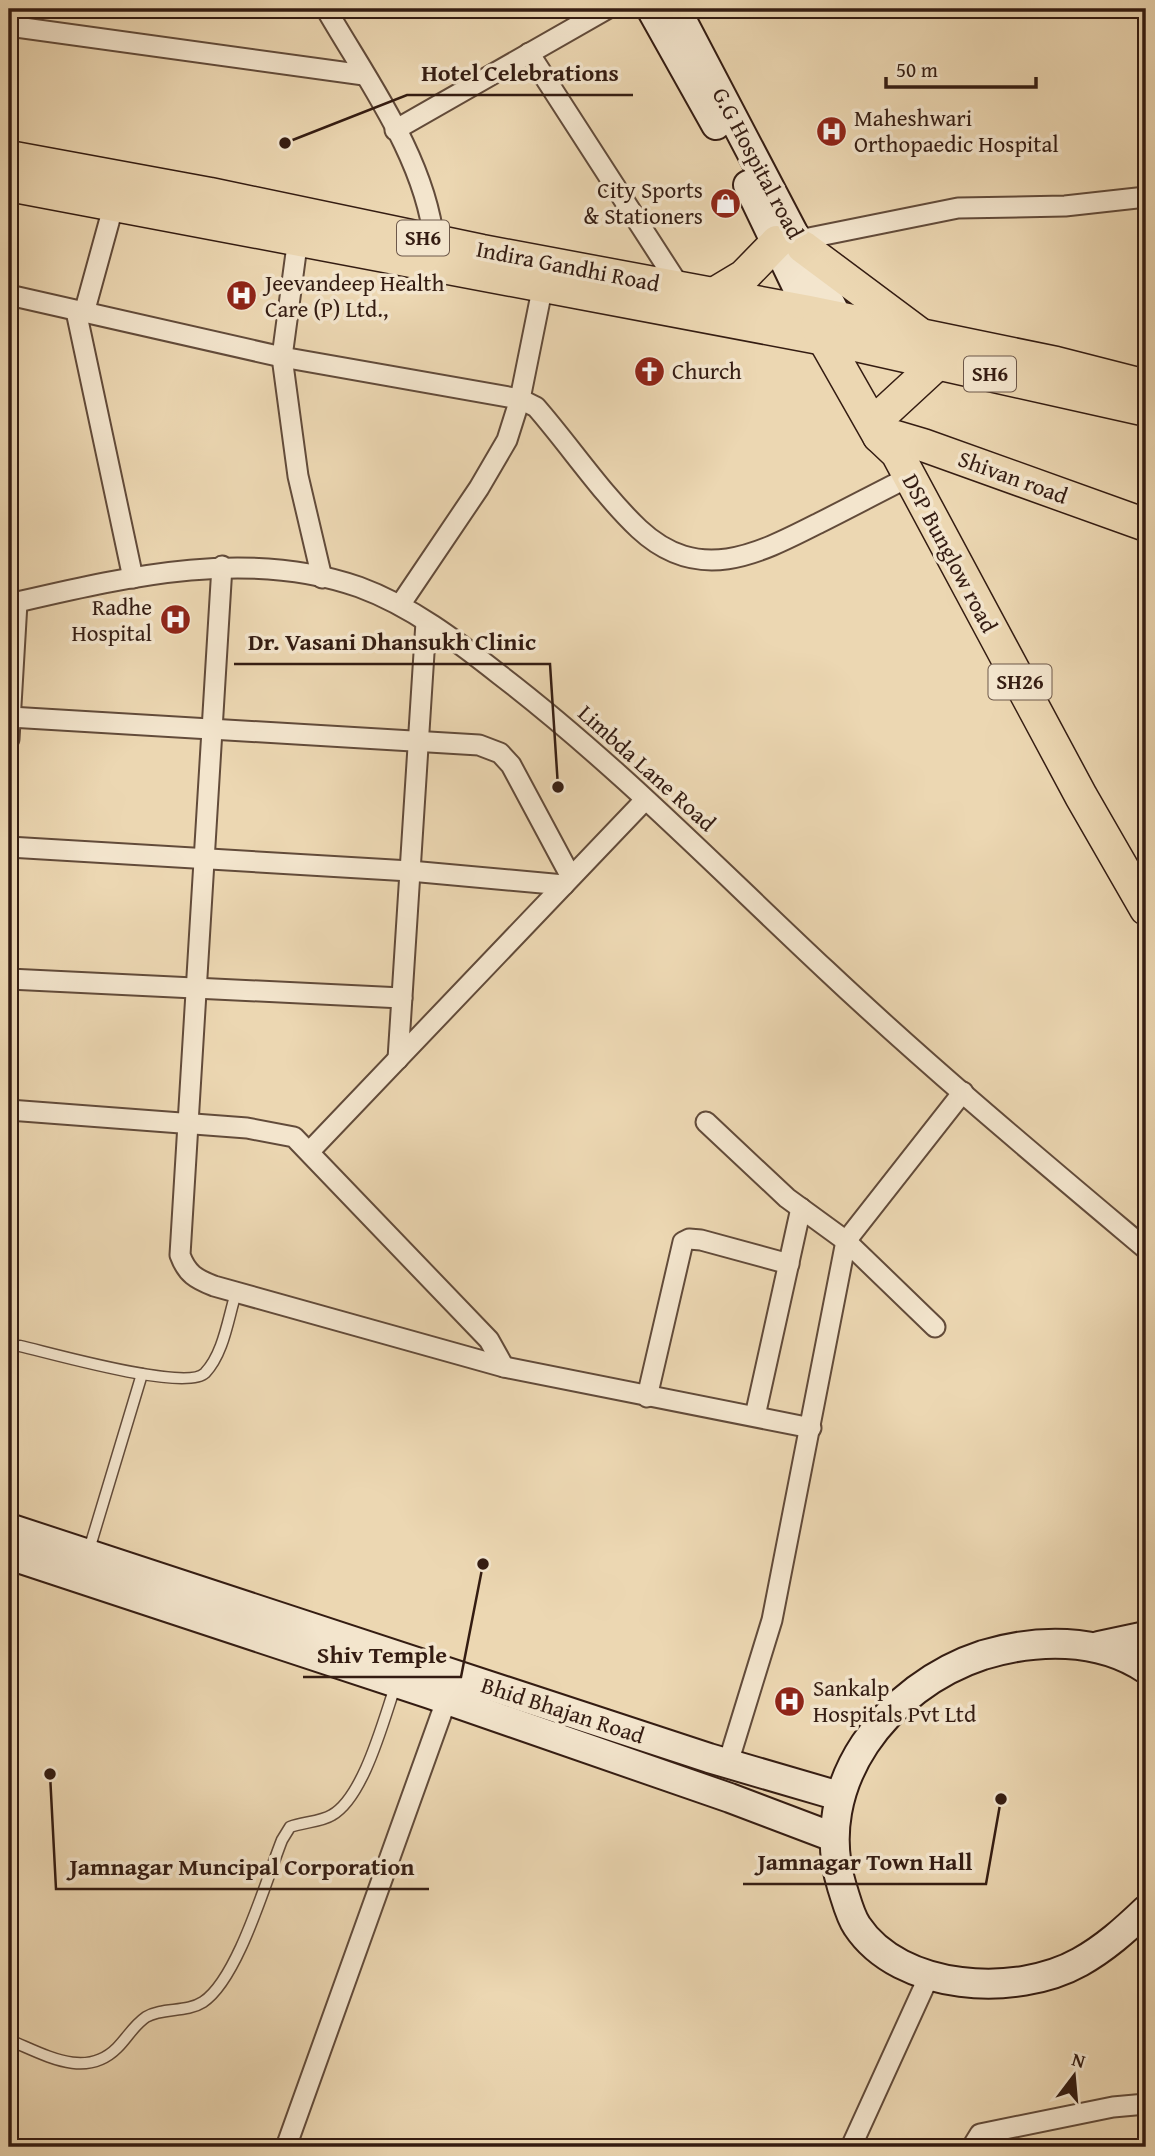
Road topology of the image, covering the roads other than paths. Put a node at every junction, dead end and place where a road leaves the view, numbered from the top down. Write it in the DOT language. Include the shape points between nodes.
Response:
graph roads {
  1 [pos="326,9"];
  2 [pos="607,9"];
  3 [pos="651,9"];
  4 [pos="676,9"];
  5 [pos="9,26"];
  6 [pos="528,53"];
  7 [pos="364,75"];
  8 [pos="395,130"];
  9 [pos="9,157"];
  10 [pos="9,185"];
  11 [pos="1146,197"];
  12 [pos="114,204"];
  13 [pos="298,238"];
  14 [pos="434,241"];
  15 [pos="793,243"];
  16 [pos="543,285"];
  17 [pos="680,287"];
  18 [pos="714,294"];
  19 [pos="9,295"];
  20 [pos="80,312"];
  21 [pos="831,331"];
  22 [pos="921,335"];
  23 [pos="282,357"];
  24 [pos="938,363"];
  25 [pos="1146,386"];
  26 [pos="520,399"];
  27 [pos="1146,410"];
  28 [pos="893,443"];
  29 [pos="1146,525"];
  30 [pos="222,566"];
  31 [pos="133,578"];
  32 [pos="322,578"];
  33 [pos="13,603"];
  34 [pos="400,605"];
  35 [pos="426,622"];
  36 [pos="10,717"];
  37 [pos="213,729"];
  38 [pos="9,739"];
  39 [pos="418,742"];
  40 [pos="645,800"];
  41 [pos="9,847"];
  42 [pos="205,859"];
  43 [pos="410,871"];
  44 [pos="567,881"];
  45 [pos="1146,909"];
  46 [pos="9,978"];
  47 [pos="197,989"];
  48 [pos="401,998"];
  49 [pos="398,1059"];
  50 [pos="963,1092"];
  51 [pos="9,1110"];
  52 [pos="706,1122"];
  53 [pos="188,1124"];
  54 [pos="310,1151"];
  55 [pos="801,1208"];
  56 [pos="846,1241"];
  57 [pos="1146,1249"];
  58 [pos="789,1264"];
  59 [pos="236,1293"];
  60 [pos="935,1327"];
  61 [pos="20,1346"];
  62 [pos="504,1367"];
  63 [pos="142,1374"];
  64 [pos="646,1397"];
  65 [pos="755,1416"];
  66 [pos="811,1428"];
  67 [pos="9,1528"];
  68 [pos="88,1554"];
  69 [pos="9,1555"];
  70 [pos="1146,1636"];
  71 [pos="1099,1646"];
  72 [pos="1146,1669"];
  73 [pos="396,1684"];
  74 [pos="451,1687"];
  75 [pos="728,1763"];
  76 [pos="839,1796"];
  77 [pos="833,1837"];
  78 [pos="1146,1910"];
  79 [pos="929,1976"];
  80 [pos="9,2040"];
  81 [pos="1146,2104"];
  82 [pos="286,2147"];
  83 [pos="850,2147"];
  84 [pos="972,2147"];
  1 -- 7 [label="street"];
  2 -- 6 [label="street"];
  3 -- 15 [label="main road, G.G Hospital road" via="722,135"];
  4 -- 15 [label="main road, G.G Hospital road"];
  5 -- 7 [label="street"];
  6 -- 8 [label="street"];
  6 -- 17 [label="street"];
  7 -- 8 [label="street"];
  8 -- 14 [label="street" via="431,209"];
  9 -- 14 [label="main road, Indira Gandhi Road / SH6" via="352,221"];
  10 -- 12 [label="main road, Indira Gandhi Road / SH6"];
  11 -- 15 [label="street" via="1065,206 958,208"];
  12 -- 13 [label="main road, Indira Gandhi Road / SH6"];
  12 -- 20 [label="street"];
  13 -- 16 [label="main road, Indira Gandhi Road / SH6"];
  13 -- 23 [label="street"];
  14 -- 17 [label="main road, Indira Gandhi Road / SH6"];
  15 -- 18 [label="main road"];
  15 -- 21 [label="main road, G.G Hospital road"];
  15 -- 22 [label="main road"];
  16 -- 21 [label="main road, Indira Gandhi Road / SH6"];
  16 -- 26 [label="street"];
  17 -- 18 [label="main road, Indira Gandhi Road / SH6"];
  18 -- 21 [label="main road, Indira Gandhi Road / SH6"];
  19 -- 20 [label="street"];
  20 -- 23 [label="street"];
  20 -- 31 [label="street"];
  21 -- 22 [label="main road, SH6"];
  21 -- 24 [label="main road, SH6"];
  21 -- 28 [label="main road, DSP Bunglow road / SH26"];
  22 -- 25 [label="main road, SH6"];
  23 -- 26 [label="street"];
  23 -- 32 [label="street" via="298,476"];
  24 -- 27 [label="main road, SH6"];
  24 -- 28 [label="main road"];
  26 -- 28 [label="street" via="536,407 640,530 686,557 712,562 770,548"];
  26 -- 34 [label="street" via="507,440"];
  28 -- 29 [label="main road, Shivan road"];
  28 -- 45 [label="main road, DSP Bunglow road / SH26"];
  30 -- 31 [label="street, Limbda Lane Road"];
  30 -- 32 [label="street, Limbda Lane Road"];
  30 -- 37 [label="street"];
  31 -- 33 [label="street, Limbda Lane Road"];
  32 -- 34 [label="street, Limbda Lane Road"];
  33 -- 36 [label="street"];
  34 -- 35 [label="street, Limbda Lane Road"];
  35 -- 39 [label="street"];
  35 -- 40 [label="street, Limbda Lane Road" via="551,714"];
  36 -- 37 [label="street"];
  36 -- 38 [label="street"];
  37 -- 39 [label="street"];
  37 -- 42 [label="street"];
  39 -- 43 [label="street"];
  39 -- 44 [label="street" via="479,745 500,754 511,765"];
  40 -- 44 [label="street"];
  40 -- 50 [label="street, Limbda Lane Road"];
  41 -- 42 [label="street"];
  42 -- 43 [label="street"];
  42 -- 47 [label="street"];
  43 -- 44 [label="street"];
  43 -- 48 [label="street"];
  44 -- 49 [label="street"];
  46 -- 47 [label="street"];
  47 -- 48 [label="street"];
  47 -- 53 [label="street"];
  48 -- 49 [label="street"];
  49 -- 54 [label="street"];
  50 -- 56 [label="street"];
  50 -- 57 [label="street, Limbda Lane Road"];
  51 -- 53 [label="street"];
  52 -- 55 [label="street"];
  53 -- 54 [label="street" via="274,1132 294,1138"];
  53 -- 59 [label="street" via="180,1255 194,1278"];
  54 -- 62 [label="street" via="489,1340"];
  55 -- 56 [label="street"];
  55 -- 58 [label="street"];
  56 -- 60 [label="street"];
  56 -- 66 [label="street"];
  58 -- 64 [label="street" via="701,1240 683,1242"];
  58 -- 65 [label="street"];
  59 -- 62 [label="street"];
  59 -- 63 [label="lane" via="216,1359 203,1376 176,1379"];
  61 -- 63 [label="lane"];
  62 -- 64 [label="street"];
  63 -- 68 [label="lane"];
  64 -- 65 [label="street"];
  65 -- 66 [label="street"];
  66 -- 75 [label="street" via="772,1620"];
  67 -- 68 [label="main road, Bhid Bhajan Road"];
  68 -- 74 [label="main road, Bhid Bhajan Road"];
  69 -- 73 [label="main road, Bhid Bhajan Road"];
  70 -- 71 [label="main road"];
  71 -- 72 [label="main road"];
  71 -- 76 [label="main road" via="1009,1647 967,1660 921,1684 884,1717 854,1758"];
  73 -- 74 [label="main road, Bhid Bhajan Road"];
  73 -- 80 [label="lane" via="362,1776 349,1798 332,1815 290,1827 241,1948 222,1982 203,2002 153,2013 134,2025 101,2061 84,2065"];
  74 -- 75 [label="main road, Bhid Bhajan Road"];
  74 -- 77 [label="main road, Bhid Bhajan Road"];
  74 -- 82 [label="street"];
  75 -- 76 [label="main road, Bhid Bhajan Road"];
  76 -- 77 [label="main road"];
  77 -- 79 [label="main road" via="835,1865 857,1926 882,1952"];
  78 -- 79 [label="main road" via="1115,1939 1077,1964 1017,1983 964,1983"];
  79 -- 83 [label="street"];
  81 -- 84 [label="street" via="980,2134"];
}
